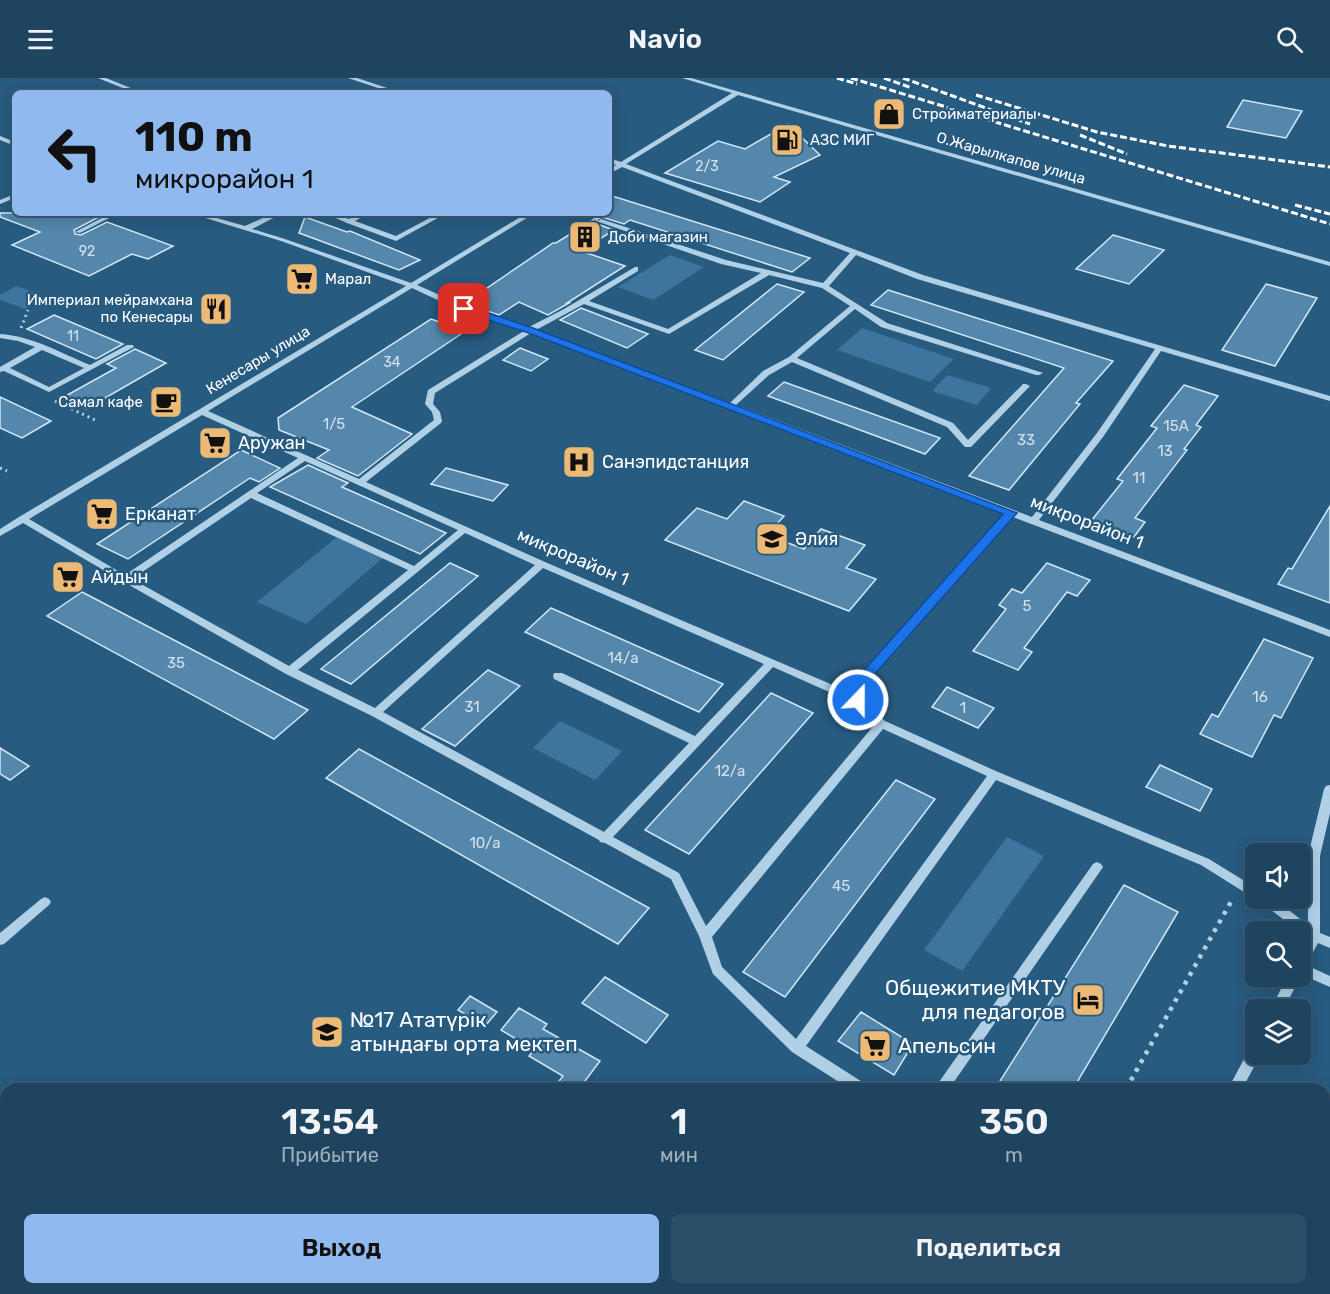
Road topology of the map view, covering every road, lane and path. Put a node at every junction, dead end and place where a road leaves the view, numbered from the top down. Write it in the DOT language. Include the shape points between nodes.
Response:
graph roads {
  1 [pos="101,78"];
  2 [pos="351,78"];
  3 [pos="685,78"];
  4 [pos="132,90"];
  5 [pos="389,90"];
  6 [pos="737,93"];
  7 [pos="612,161"];
  8 [pos="624,165"];
  9 [pos="612,171"];
  10 [pos="110,216"];
  11 [pos="202,216"];
  12 [pos="273,216"];
  13 [pos="334,216"];
  14 [pos="360,216"];
  15 [pos="438,216"];
  16 [pos="525,216"];
  17 [pos="601,221"];
  18 [pos="349,222"];
  19 [pos="245,229"];
  20 [pos="78,232"];
  21 [pos="854,253"];
  22 [pos="1330,264"];
  23 [pos="635,269"];
  24 [pos="768,272"];
  25 [pos="411,285"];
  26 [pos="825,286"];
  27 [pos="583,301"];
  28 [pos="855,306"];
  29 [pos="530,330"];
  30 [pos="0,336"];
  31 [pos="41,347"];
  32 [pos="130,347"];
  33 [pos="1159,349"];
  34 [pos="792,359"];
  35 [pos="90,368"];
  36 [pos="2,369"];
  37 [pos="1039,373"];
  38 [pos="1026,386"];
  39 [pos="49,390"];
  40 [pos="1330,399"];
  41 [pos="731,406"];
  42 [pos="200,411"];
  43 [pos="95,420"];
  44 [pos="305,457"];
  45 [pos="0,468"];
  46 [pos="7,471"];
  47 [pos="361,482"];
  48 [pos="251,494"];
  49 [pos="1011,513"];
  50 [pos="22,519"];
  51 [pos="1034,521"];
  52 [pos="465,529"];
  53 [pos="0,532"];
  54 [pos="542,564"];
  55 [pos="415,570"];
  56 [pos="125,579"];
  57 [pos="1330,634"];
  58 [pos="772,662"];
  59 [pos="290,671"];
  60 [pos="558,676"];
  61 [pos="858,700"];
  62 [pos="376,712"];
  63 [pos="881,724"];
  64 [pos="695,741"];
  65 [pos="994,775"];
  66 [pos="1330,789"];
  67 [pos="604,839"];
  68 [pos="1097,867"];
  69 [pos="1241,884"];
  70 [pos="1245,887"];
  71 [pos="45,902"];
  72 [pos="1280,909"];
  73 [pos="705,936"];
  74 [pos="1314,938"];
  75 [pos="0,940"];
  76 [pos="1311,944"];
  77 [pos="1330,944"];
  78 [pos="1311,972"];
  79 [pos="1330,982"];
  80 [pos="797,1048"];
  81 [pos="1248,1065"];
  82 [pos="852,1083"];
  83 [pos="945,1083"];
  84 [pos="1129,1083"];
  85 [pos="1238,1083"];
  1 -- 4 [label="street"];
  2 -- 5 [label="street"];
  3 -- 6 [label="street, О.Жарылкапов улица"];
  6 -- 8 [label="street"];
  6 -- 22 [label="street, О.Жарылкапов улица"];
  7 -- 8 [label="street"];
  8 -- 9 [label="street"];
  8 -- 21 [label="street"];
  10 -- 20 [label="street"];
  11 -- 19 [label="street, микрорайон 1"];
  12 -- 19 [label="street"];
  13 -- 18 [label="street"];
  14 -- 18 [label="street"];
  15 -- 18 [label="street" via="396,239"];
  16 -- 25 [label="street, Кенесары улица"];
  17 -- 24 [label="street" via="723,262"];
  19 -- 25 [label="street, микрорайон 1"];
  21 -- 26 [label="street"];
  21 -- 33 [label="street" via="920,278"];
  23 -- 27 [label="street"];
  24 -- 26 [label="street"];
  24 -- 27 [label="street" via="669,332"];
  25 -- 29 [label="street, микрорайон 1" via="464,309"];
  25 -- 42 [label="street, Кенесары улица"];
  26 -- 28 [label="street"];
  27 -- 29 [label="street"];
  28 -- 34 [label="street"];
  28 -- 37 [label="street" via="884,325"];
  29 -- 41 [label="street, микрорайон 1"];
  29 -- 47 [label="street" via="431,392 429,404 438,421"];
  30 -- 31 [label="street"];
  31 -- 35 [label="street"];
  31 -- 36 [label="street"];
  32 -- 35 [label="street"];
  33 -- 40 [label="street"];
  33 -- 51 [label="street"];
  34 -- 38 [label="street" via="950,425 968,445"];
  34 -- 41 [label="street" via="766,373"];
  35 -- 39 [label="street"];
  36 -- 39 [label="street"];
  39 -- 43 [label="path" via="55,401"];
  41 -- 49 [label="street, микрорайон 1"];
  42 -- 44 [label="street, микрорайон 1"];
  42 -- 50 [label="street, Кенесары улица"];
  44 -- 47 [label="street, микрорайон 1"];
  44 -- 48 [label="street"];
  45 -- 46 [label="path"];
  47 -- 52 [label="street, микрорайон 1"];
  48 -- 55 [label="street"];
  48 -- 56 [label="street"];
  49 -- 51 [label="street, микрорайон 1"];
  49 -- 61 [label="street" via="861,682"];
  50 -- 53 [label="street, Кенесары улица"];
  50 -- 56 [label="street"];
  51 -- 57 [label="street, микрорайон 1"];
  52 -- 54 [label="street, микрорайон 1"];
  52 -- 55 [label="street"];
  54 -- 58 [label="street, микрорайон 1"];
  54 -- 62 [label="street"];
  55 -- 59 [label="street"];
  56 -- 59 [label="street"];
  58 -- 61 [label="street, микрорайон 1"];
  58 -- 64 [label="street"];
  59 -- 62 [label="street"];
  60 -- 64 [label="street"];
  61 -- 63 [label="street"];
  62 -- 67 [label="street"];
  63 -- 65 [label="street"];
  63 -- 73 [label="street"];
  64 -- 67 [label="street"];
  65 -- 69 [label="street" via="1205,862"];
  65 -- 80 [label="street"];
  66 -- 74 [label="street" via="1314,856"];
  67 -- 73 [label="street" via="675,876"];
  68 -- 83 [label="street"];
  69 -- 70 [label="street"];
  69 -- 84 [label="path"];
  71 -- 75 [label="street"];
  72 -- 74 [label="street"];
  73 -- 80 [label="street" via="717,970"];
  74 -- 76 [label="street"];
  74 -- 77 [label="street"];
  78 -- 79 [label="street"];
  80 -- 82 [label="street"];
  81 -- 85 [label="street"];
}
